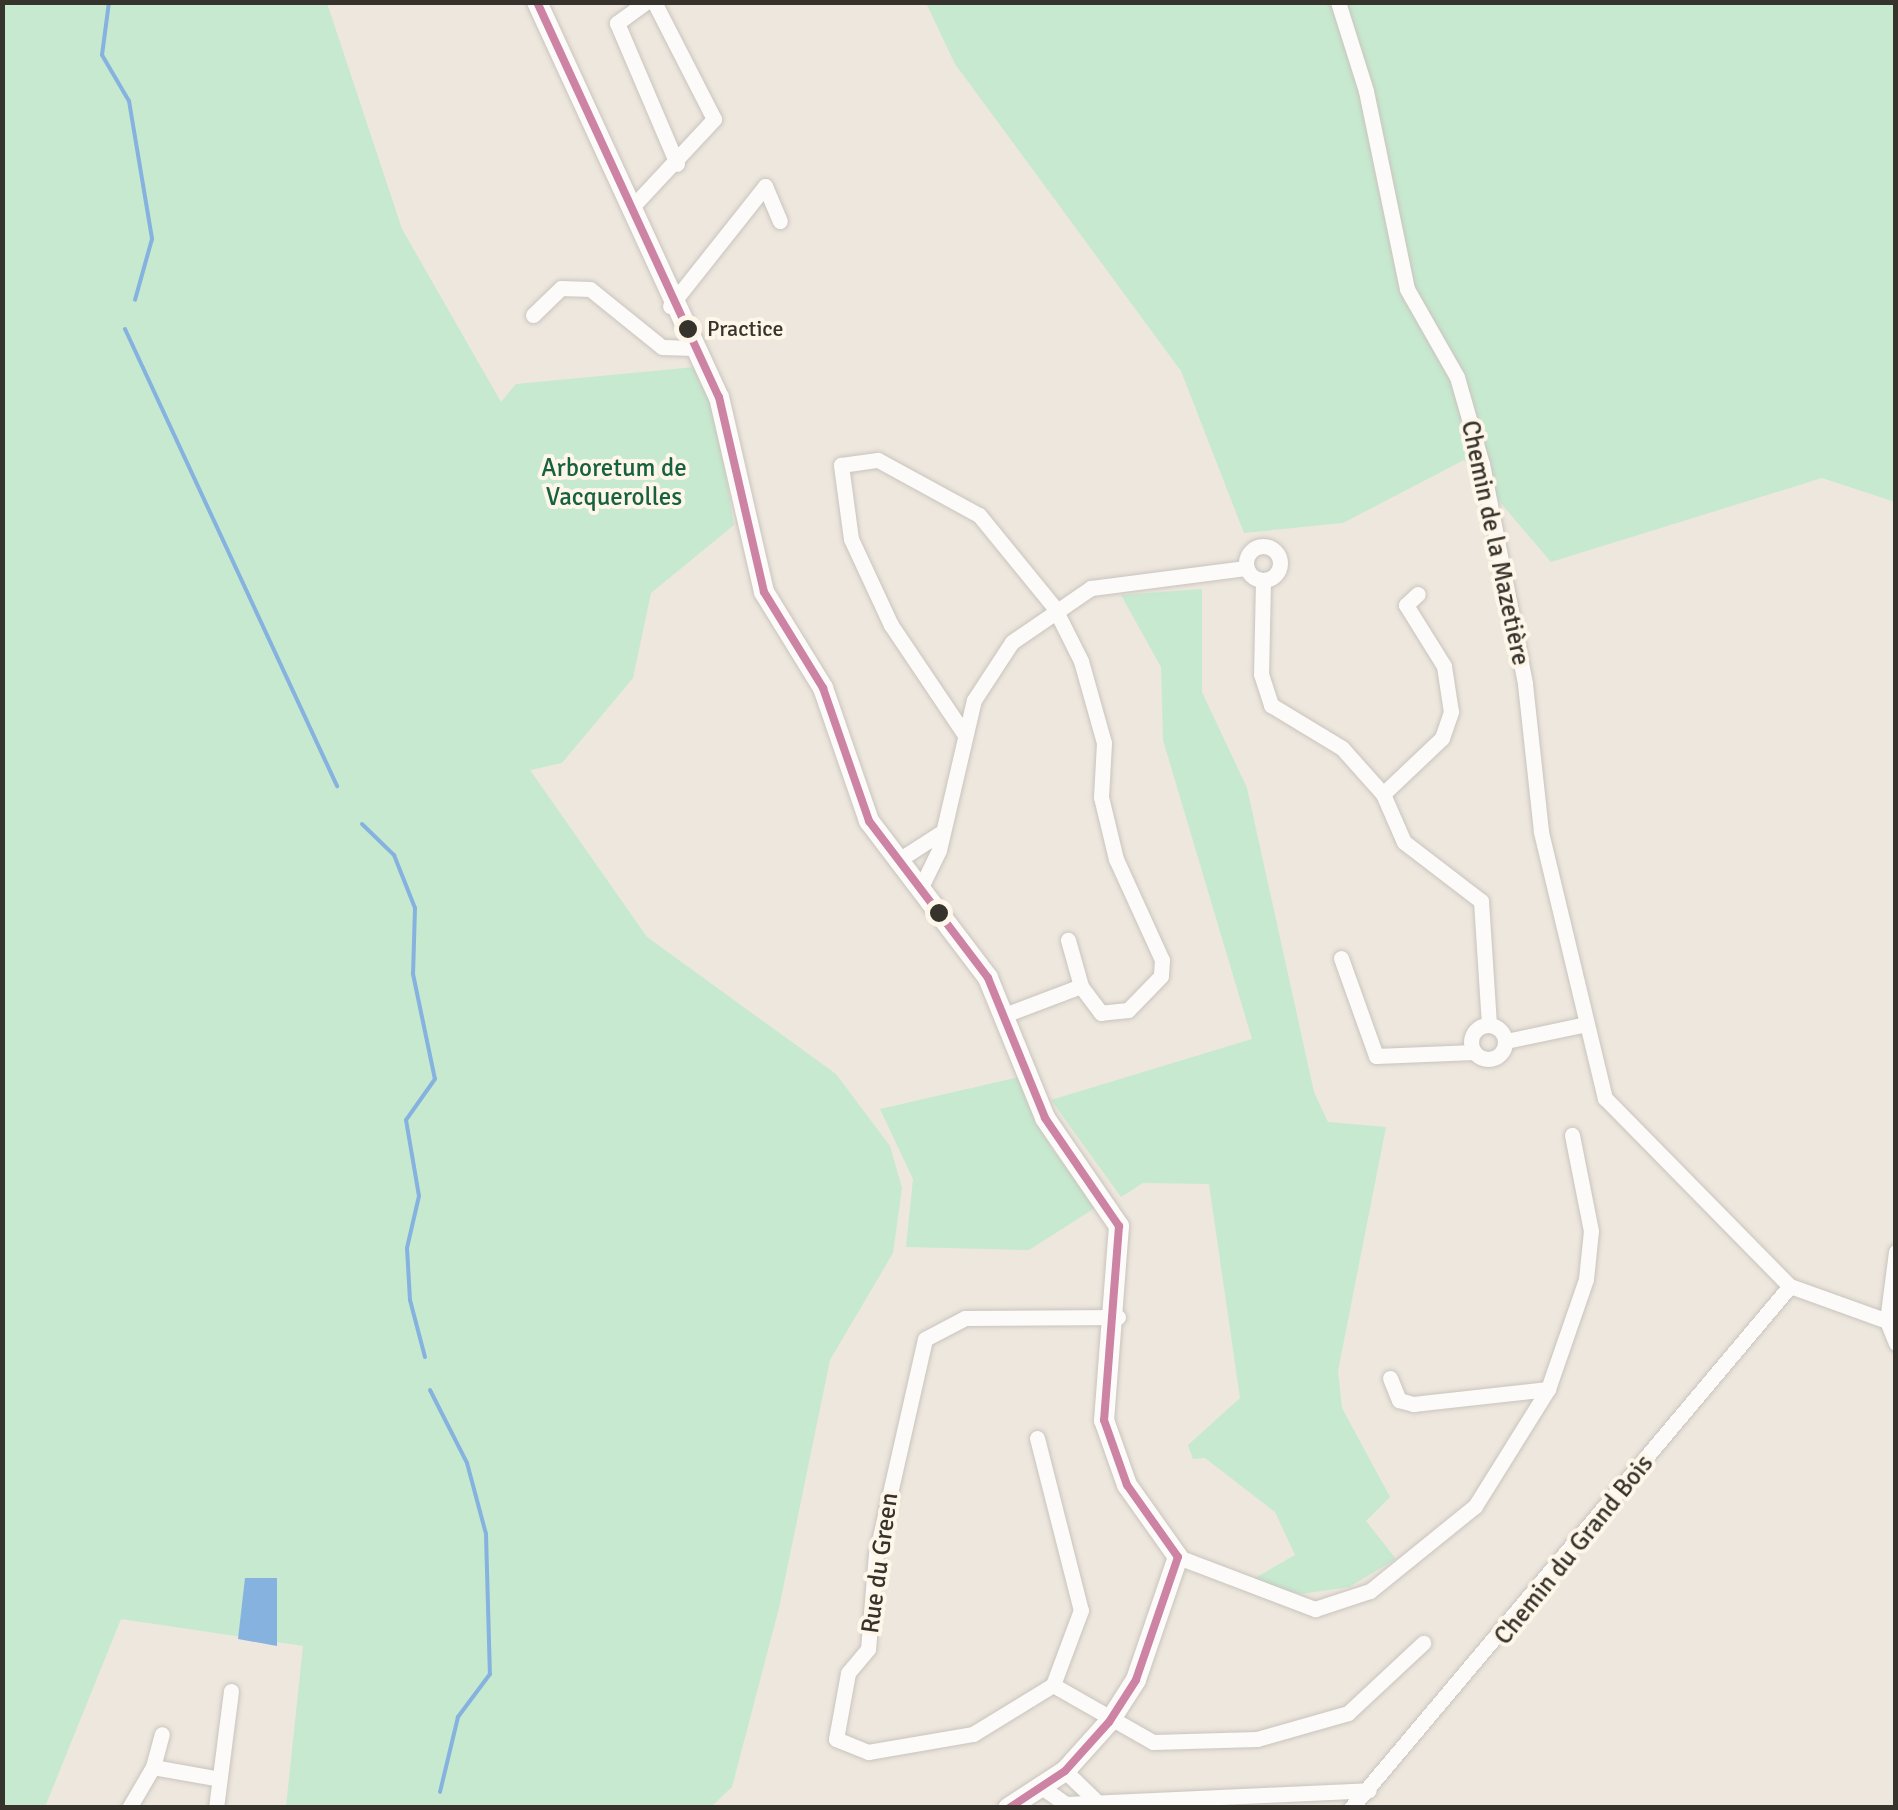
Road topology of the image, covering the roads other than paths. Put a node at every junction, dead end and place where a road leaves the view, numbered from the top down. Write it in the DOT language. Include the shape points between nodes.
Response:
graph roads {
  1 [pos="537,2"];
  2 [pos="650,2"];
  3 [pos="1338,2"];
  4 [pos="677,164"];
  5 [pos="633,206"];
  6 [pos="780,221"];
  7 [pos="670,306"];
  8 [pos="533,315"];
  9 [pos="694,348"];
  10 [pos="1246,568"];
  11 [pos="1263,580"];
  12 [pos="1418,594"];
  13 [pos="1054,607"];
  14 [pos="965,735"];
  15 [pos="1383,794"];
  16 [pos="944,829"];
  17 [pos="919,854"];
  18 [pos="897,861"];
  19 [pos="931,867"];
  20 [pos="920,889"];
  21 [pos="1068,940"];
  22 [pos="1341,958"];
  23 [pos="1081,986"];
  24 [pos="1007,1014"];
  25 [pos="1490,1024"];
  26 [pos="1582,1025"];
  27 [pos="1506,1040"];
  28 [pos="1474,1052"];
  29 [pos="1572,1135"];
  30 [pos="1896,1252"];
  31 [pos="1790,1286"];
  32 [pos="1118,1318"];
  33 [pos="1886,1322"];
  34 [pos="1896,1342"];
  35 [pos="1390,1378"];
  36 [pos="1548,1389"];
  37 [pos="1037,1438"];
  38 [pos="1178,1556"];
  39 [pos="1423,1643"];
  40 [pos="1052,1685"];
  41 [pos="230,1691"];
  42 [pos="1109,1722"];
  43 [pos="162,1734"];
  44 [pos="152,1767"];
  45 [pos="1065,1770"];
  46 [pos="214,1778"];
  47 [pos="1043,1788"];
  48 [pos="1369,1790"];
  49 [pos="1095,1800"];
  50 [pos="129,1808"];
  51 [pos="216,1808"];
  52 [pos="1008,1808"];
  53 [pos="1352,1808"];
  1 -- 5 [label="street"];
  2 -- 4 [label="street" via="714,119"];
  2 -- 4 [label="street" via="617,23"];
  3 -- 26 [label="street, Chemin de la Mazetière" via="1366,91 1407,289 1457,377 1482,464"];
  4 -- 5 [label="street"];
  5 -- 7 [label="street"];
  6 -- 7 [label="street" via="765,186"];
  7 -- 9 [label="street"];
  8 -- 9 [label="street" via="561,288 590,289 662,347"];
  9 -- 18 [label="street" via="724,409 764,592 823,688 858,800"];
  10 -- 11 [label="street"];
  10 -- 11 [label="street" via="1254,548 1274,551 1280,566"];
  10 -- 13 [label="street" via="1129,577"];
  11 -- 15 [label="street" via="1260,674 1272,706 1342,748"];
  12 -- 15 [label="street" via="1406,605 1444,666 1451,712 1442,738"];
  13 -- 14 [label="street" via="988,675"];
  13 -- 14 [label="street" via="979,516 878,460 841,465 851,539 891,626"];
  13 -- 23 [label="street" via="1082,661 1104,743 1101,798 1116,859 1162,960 1161,976 1128,1010 1101,1013"];
  14 -- 16 [label="street"];
  15 -- 25 [label="street" via="1404,842 1480,901"];
  16 -- 17 [label="street"];
  16 -- 19 [label="street"];
  17 -- 18 [label="street"];
  17 -- 19 [label="street"];
  18 -- 20 [label="street"];
  19 -- 20 [label="street"];
  20 -- 24 [label="street"];
  21 -- 23 [label="street"];
  22 -- 28 [label="street" via="1376,1056"];
  23 -- 24 [label="street"];
  24 -- 32 [label="street" via="1054,1135 1119,1226"];
  25 -- 27 [label="street"];
  25 -- 28 [label="street" via="1475,1031"];
  26 -- 27 [label="street"];
  26 -- 31 [label="street, Chemin de la Mazetière" via="1606,1098"];
  27 -- 28 [label="street" via="1494,1058"];
  29 -- 36 [label="street" via="1591,1230 1586,1279"];
  30 -- 33 [label="street"];
  31 -- 33 [label="street"];
  31 -- 48 [label="street, Chemin du Grand Bois"];
  32 -- 38 [label="street" via="1104,1375 1106,1430 1127,1485"];
  32 -- 40 [label="street, Rue du Green" via="964,1318 925,1339 876,1554 868,1650 848,1672 836,1739 868,1752 974,1734"];
  33 -- 34 [label="street"];
  35 -- 36 [label="street" via="1398,1400 1413,1404"];
  36 -- 38 [label="street" via="1490,1489 1370,1592 1298,1608"];
  37 -- 40 [label="street" via="1081,1610"];
  38 -- 42 [label="street" via="1136,1680"];
  39 -- 42 [label="street" via="1348,1713 1291,1732 1168,1742"];
  40 -- 42 [label="street"];
  41 -- 46 [label="street"];
  42 -- 45 [label="street"];
  43 -- 44 [label="street"];
  44 -- 46 [label="street"];
  44 -- 50 [label="street"];
  45 -- 47 [label="street"];
  45 -- 49 [label="street"];
  46 -- 51 [label="street"];
  47 -- 49 [label="street" via="1066,1804"];
  47 -- 52 [label="street"];
  48 -- 49 [label="street"];
  48 -- 53 [label="street, Chemin du Grand Bois"];
}
